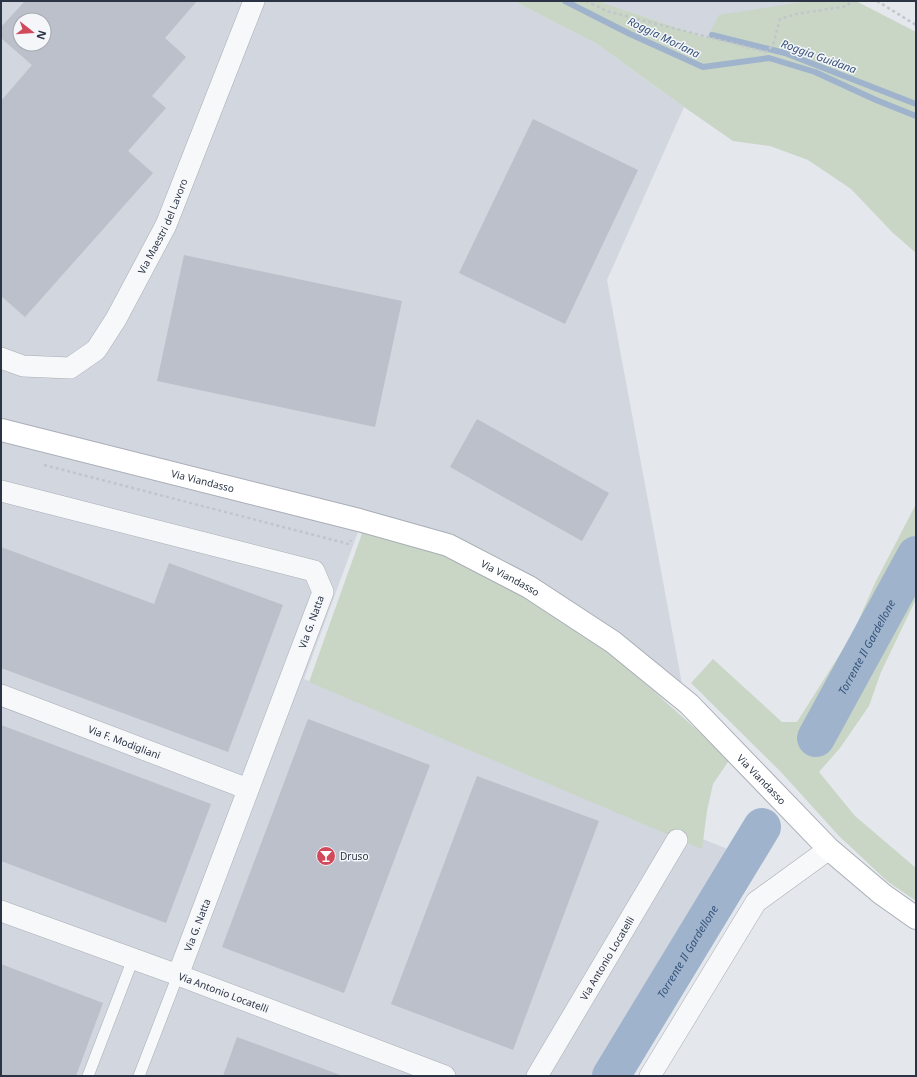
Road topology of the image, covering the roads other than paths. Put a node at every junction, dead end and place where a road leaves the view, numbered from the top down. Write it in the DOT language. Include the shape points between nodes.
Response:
graph roads {
  1 [pos="254,1"];
  2 [pos="1,358"];
  3 [pos="1,430"];
  4 [pos="1,491"];
  5 [pos="1,695"];
  6 [pos="248,789"];
  7 [pos="676,840"];
  8 [pos="828,849"];
  9 [pos="1,911"];
  10 [pos="916,918"];
  11 [pos="133,959"];
  12 [pos="178,975"];
  13 [pos="88,1076"];
  14 [pos="139,1076"];
  15 [pos="445,1076"];
  16 [pos="537,1076"];
  17 [pos="650,1076"];
  1 -- 2 [label="street, Via Maestri del Lavoro" via="166,225 116,320 96,350 70,368 23,366"];
  3 -- 8 [label="street, Via Viandasso" via="359,520 448,545 529,588 612,642 688,704"];
  4 -- 6 [label="street, Via G. Natta" via="314,571 323,592"];
  5 -- 6 [label="street, Via F. Modigliani"];
  6 -- 12 [label="street, Via G. Natta"];
  7 -- 16 [label="street, Via Antonio Locatelli"];
  8 -- 10 [label="street, Via Viandasso" via="882,894"];
  8 -- 17 [label="street" via="756,902"];
  9 -- 11 [label="street, Via Antonio Locatelli"];
  11 -- 12 [label="street, Via Antonio Locatelli"];
  11 -- 13 [label="lane"];
  12 -- 14 [label="lane"];
  12 -- 15 [label="street, Via Antonio Locatelli"];
}
